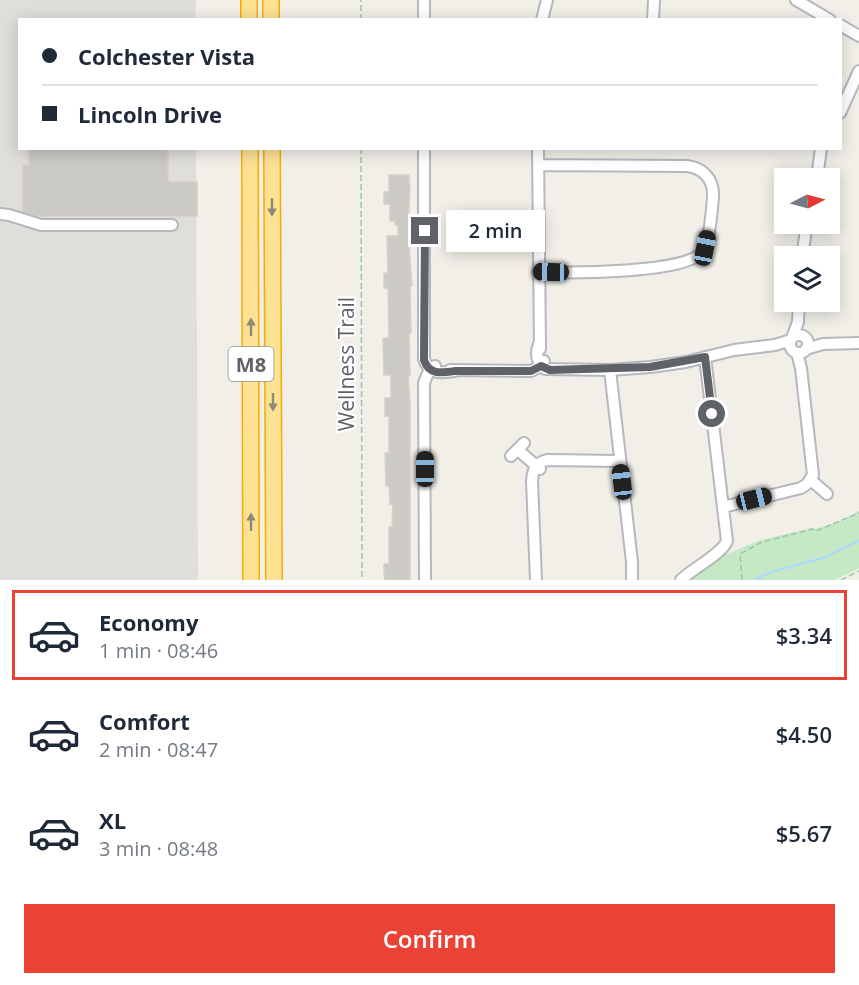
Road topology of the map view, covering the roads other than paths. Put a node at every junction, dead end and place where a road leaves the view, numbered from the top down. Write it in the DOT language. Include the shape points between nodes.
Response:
graph roads {
  1 [pos="249,0"];
  2 [pos="271,0"];
  3 [pos="424,0"];
  4 [pos="547,0"];
  5 [pos="654,0"];
  6 [pos="795,0"];
  7 [pos="249,18"];
  8 [pos="271,18"];
  9 [pos="424,18"];
  10 [pos="542,18"];
  11 [pos="653,18"];
  12 [pos="826,18"];
  13 [pos="842,27"];
  14 [pos="859,36"];
  15 [pos="859,71"];
  16 [pos="842,109"];
  17 [pos="250,150"];
  18 [pos="272,150"];
  19 [pos="424,150"];
  20 [pos="538,150"];
  21 [pos="823,150"];
  22 [pos="538,165"];
  23 [pos="819,168"];
  24 [pos="0,214"];
  25 [pos="172,225"];
  26 [pos="538,272"];
  27 [pos="798,312"];
  28 [pos="859,343"];
  29 [pos="799,344"];
  30 [pos="705,357"];
  31 [pos="541,362"];
  32 [pos="432,369"];
  33 [pos="610,370"];
  34 [pos="518,450"];
  35 [pos="620,461"];
  36 [pos="539,467"];
  37 [pos="811,480"];
  38 [pos="827,494"];
  39 [pos="723,507"];
  40 [pos="251,580"];
  41 [pos="274,580"];
  42 [pos="425,580"];
  43 [pos="534,580"];
  44 [pos="632,580"];
  45 [pos="681,580"];
  1 -- 7 [label="highway"];
  2 -- 8 [label="highway"];
  3 -- 9 [label="street"];
  4 -- 10 [label="street"];
  5 -- 11 [label="street"];
  6 -- 12 [label="street"];
  13 -- 14 [label="street"];
  15 -- 16 [label="street"];
  40 -- 17 [label="highway, M8, one-way"];
  18 -- 41 [label="highway, M8, one-way"];
  19 -- 32 [label="street" via="425,353"];
  20 -- 22 [label="street"];
  21 -- 23 [label="street"];
  22 -- 26 [label="street"];
  22 -- 26 [label="street" via="696,167 707,176 713,189 705,248 694,258 624,272"];
  24 -- 25 [label="street" via="40,225"];
  26 -- 31 [label="street"];
  27 -- 29 [label="street"];
  28 -- 29 [label="street"];
  29 -- 30 [label="street"];
  29 -- 37 [label="street" via="814,469"];
  30 -- 33 [label="street" via="669,365"];
  30 -- 39 [label="street"];
  31 -- 32 [label="street" via="525,371"];
  31 -- 33 [label="street" via="556,369"];
  32 -- 42 [label="street" via="425,393"];
  33 -- 35 [label="street"];
  34 -- 36 [label="street"];
  35 -- 36 [label="street" via="562,462"];
  35 -- 44 [label="street"];
  36 -- 43 [label="street" via="534,490"];
  37 -- 38 [label="street"];
  37 -- 39 [label="street" via="801,488"];
  39 -- 45 [label="street" via="726,545"];
}
